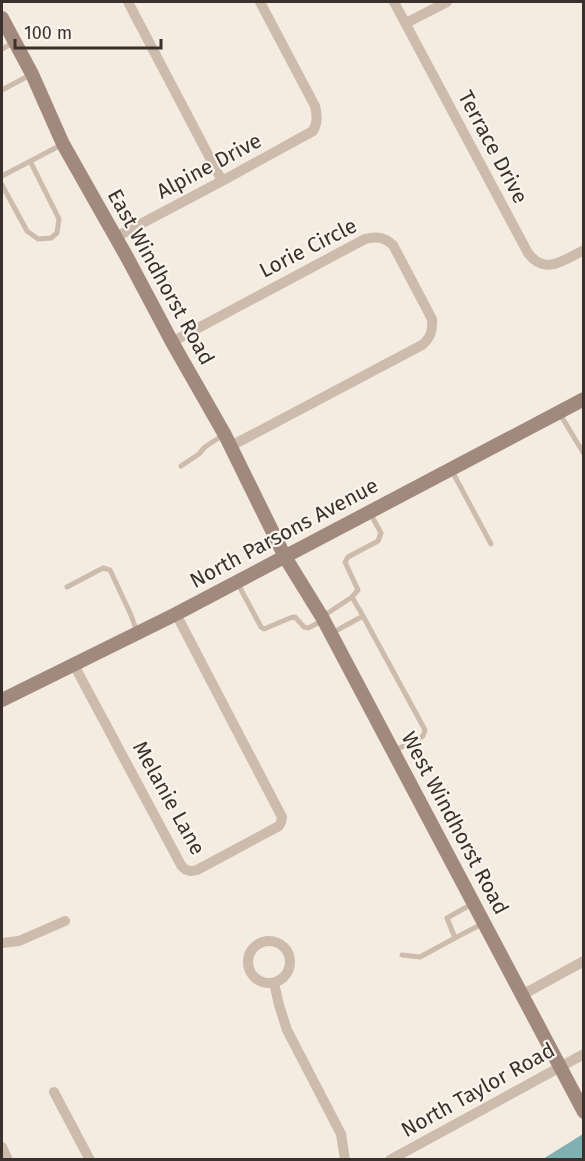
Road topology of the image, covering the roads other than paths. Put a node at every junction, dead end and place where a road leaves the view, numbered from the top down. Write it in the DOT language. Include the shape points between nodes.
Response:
graph roads {
  1 [pos="128,2"];
  2 [pos="260,2"];
  3 [pos="394,2"];
  4 [pos="447,2"];
  5 [pos="2,18"];
  6 [pos="406,23"];
  7 [pos="14,42"];
  8 [pos="2,49"];
  9 [pos="32,74"];
  10 [pos="2,90"];
  11 [pos="63,144"];
  12 [pos="30,162"];
  13 [pos="2,176"];
  14 [pos="222,181"];
  15 [pos="2,185"];
  16 [pos="116,237"];
  17 [pos="584,250"];
  18 [pos="172,342"];
  19 [pos="584,399"];
  20 [pos="559,413"];
  21 [pos="228,440"];
  22 [pos="584,454"];
  23 [pos="181,466"];
  24 [pos="452,469"];
  25 [pos="369,512"];
  26 [pos="491,544"];
  27 [pos="285,557"];
  28 [pos="237,582"];
  29 [pos="67,587"];
  30 [pos="352,597"];
  31 [pos="176,614"];
  32 [pos="363,616"];
  33 [pos="323,618"];
  34 [pos="137,633"];
  35 [pos="331,634"];
  36 [pos="74,664"];
  37 [pos="2,700"];
  38 [pos="393,751"];
  39 [pos="473,903"];
  40 [pos="66,921"];
  41 [pos="484,923"];
  42 [pos="455,938"];
  43 [pos="2,943"];
  44 [pos="402,955"];
  45 [pos="584,961"];
  46 [pos="274,983"];
  47 [pos="522,994"];
  48 [pos="584,1054"];
  49 [pos="560,1067"];
  50 [pos="54,1092"];
  51 [pos="584,1112"];
  52 [pos="2,1147"];
  53 [pos="8,1160"];
  54 [pos="90,1160"];
  55 [pos="345,1160"];
  56 [pos="390,1160"];
  1 -- 14 [label="street"];
  2 -- 14 [label="street, Alpine Drive" via="315,106 316,125 307,135"];
  3 -- 6 [label="street, Terrace Drive"];
  4 -- 6 [label="street"];
  5 -- 7 [label="street, East Windhorst Road"];
  6 -- 17 [label="street, Terrace Drive" via="533,261 551,265"];
  7 -- 8 [label="lane"];
  7 -- 9 [label="street, East Windhorst Road"];
  9 -- 10 [label="lane"];
  9 -- 11 [label="street, East Windhorst Road"];
  11 -- 12 [label="lane"];
  11 -- 16 [label="street, East Windhorst Road"];
  12 -- 13 [label="lane"];
  12 -- 15 [label="lane" via="59,219 57,232 51,238 38,239 27,231"];
  14 -- 16 [label="street, Alpine Drive"];
  16 -- 18 [label="street, East Windhorst Road"];
  18 -- 21 [label="street, East Windhorst Road"];
  18 -- 21 [label="street, Lorie Circle" via="365,239 380,237 393,244 432,319 428,340"];
  19 -- 20 [label="street, North Parsons Avenue"];
  20 -- 22 [label="lane"];
  20 -- 24 [label="street, North Parsons Avenue"];
  21 -- 23 [label="lane" via="205,447"];
  21 -- 27 [label="street, East Windhorst Road"];
  24 -- 25 [label="street, North Parsons Avenue"];
  24 -- 26 [label="lane"];
  25 -- 27 [label="street, North Parsons Avenue"];
  25 -- 30 [label="lane" via="381,532 378,541 345,562 358,590"];
  27 -- 28 [label="street, North Parsons Avenue"];
  27 -- 33 [label="street, West Windhorst Road"];
  28 -- 31 [label="street, North Parsons Avenue"];
  28 -- 33 [label="lane" via="264,629 295,617 308,628"];
  29 -- 34 [label="lane" via="103,568 110,570"];
  30 -- 32 [label="lane"];
  30 -- 33 [label="lane"];
  31 -- 34 [label="street, North Parsons Avenue"];
  31 -- 36 [label="street, Melanie Lane" via="282,817 279,826 197,870 188,871 181,865"];
  32 -- 35 [label="lane"];
  32 -- 38 [label="lane" via="424,730 423,736"];
  33 -- 35 [label="street, West Windhorst Road"];
  34 -- 36 [label="street, North Parsons Avenue"];
  35 -- 38 [label="street, West Windhorst Road"];
  36 -- 37 [label="street, North Parsons Avenue"];
  38 -- 39 [label="street, West Windhorst Road"];
  39 -- 41 [label="street, West Windhorst Road"];
  39 -- 42 [label="lane" via="447,918"];
  40 -- 43 [label="street" via="19,941"];
  41 -- 42 [label="lane"];
  41 -- 47 [label="street, West Windhorst Road"];
  42 -- 44 [label="lane" via="420,957"];
  45 -- 47 [label="street"];
  46 -- 46 [label="street" via="289,970 290,956 282,945 262,941 251,950 247,964 253,977"];
  46 -- 55 [label="street" via="287,1030 342,1134"];
  47 -- 49 [label="street, West Windhorst Road"];
  48 -- 49 [label="street, North Taylor Road"];
  49 -- 51 [label="street, West Windhorst Road"];
  49 -- 56 [label="street, North Taylor Road"];
  50 -- 54 [label="street"];
  52 -- 53 [label="street"];
}
